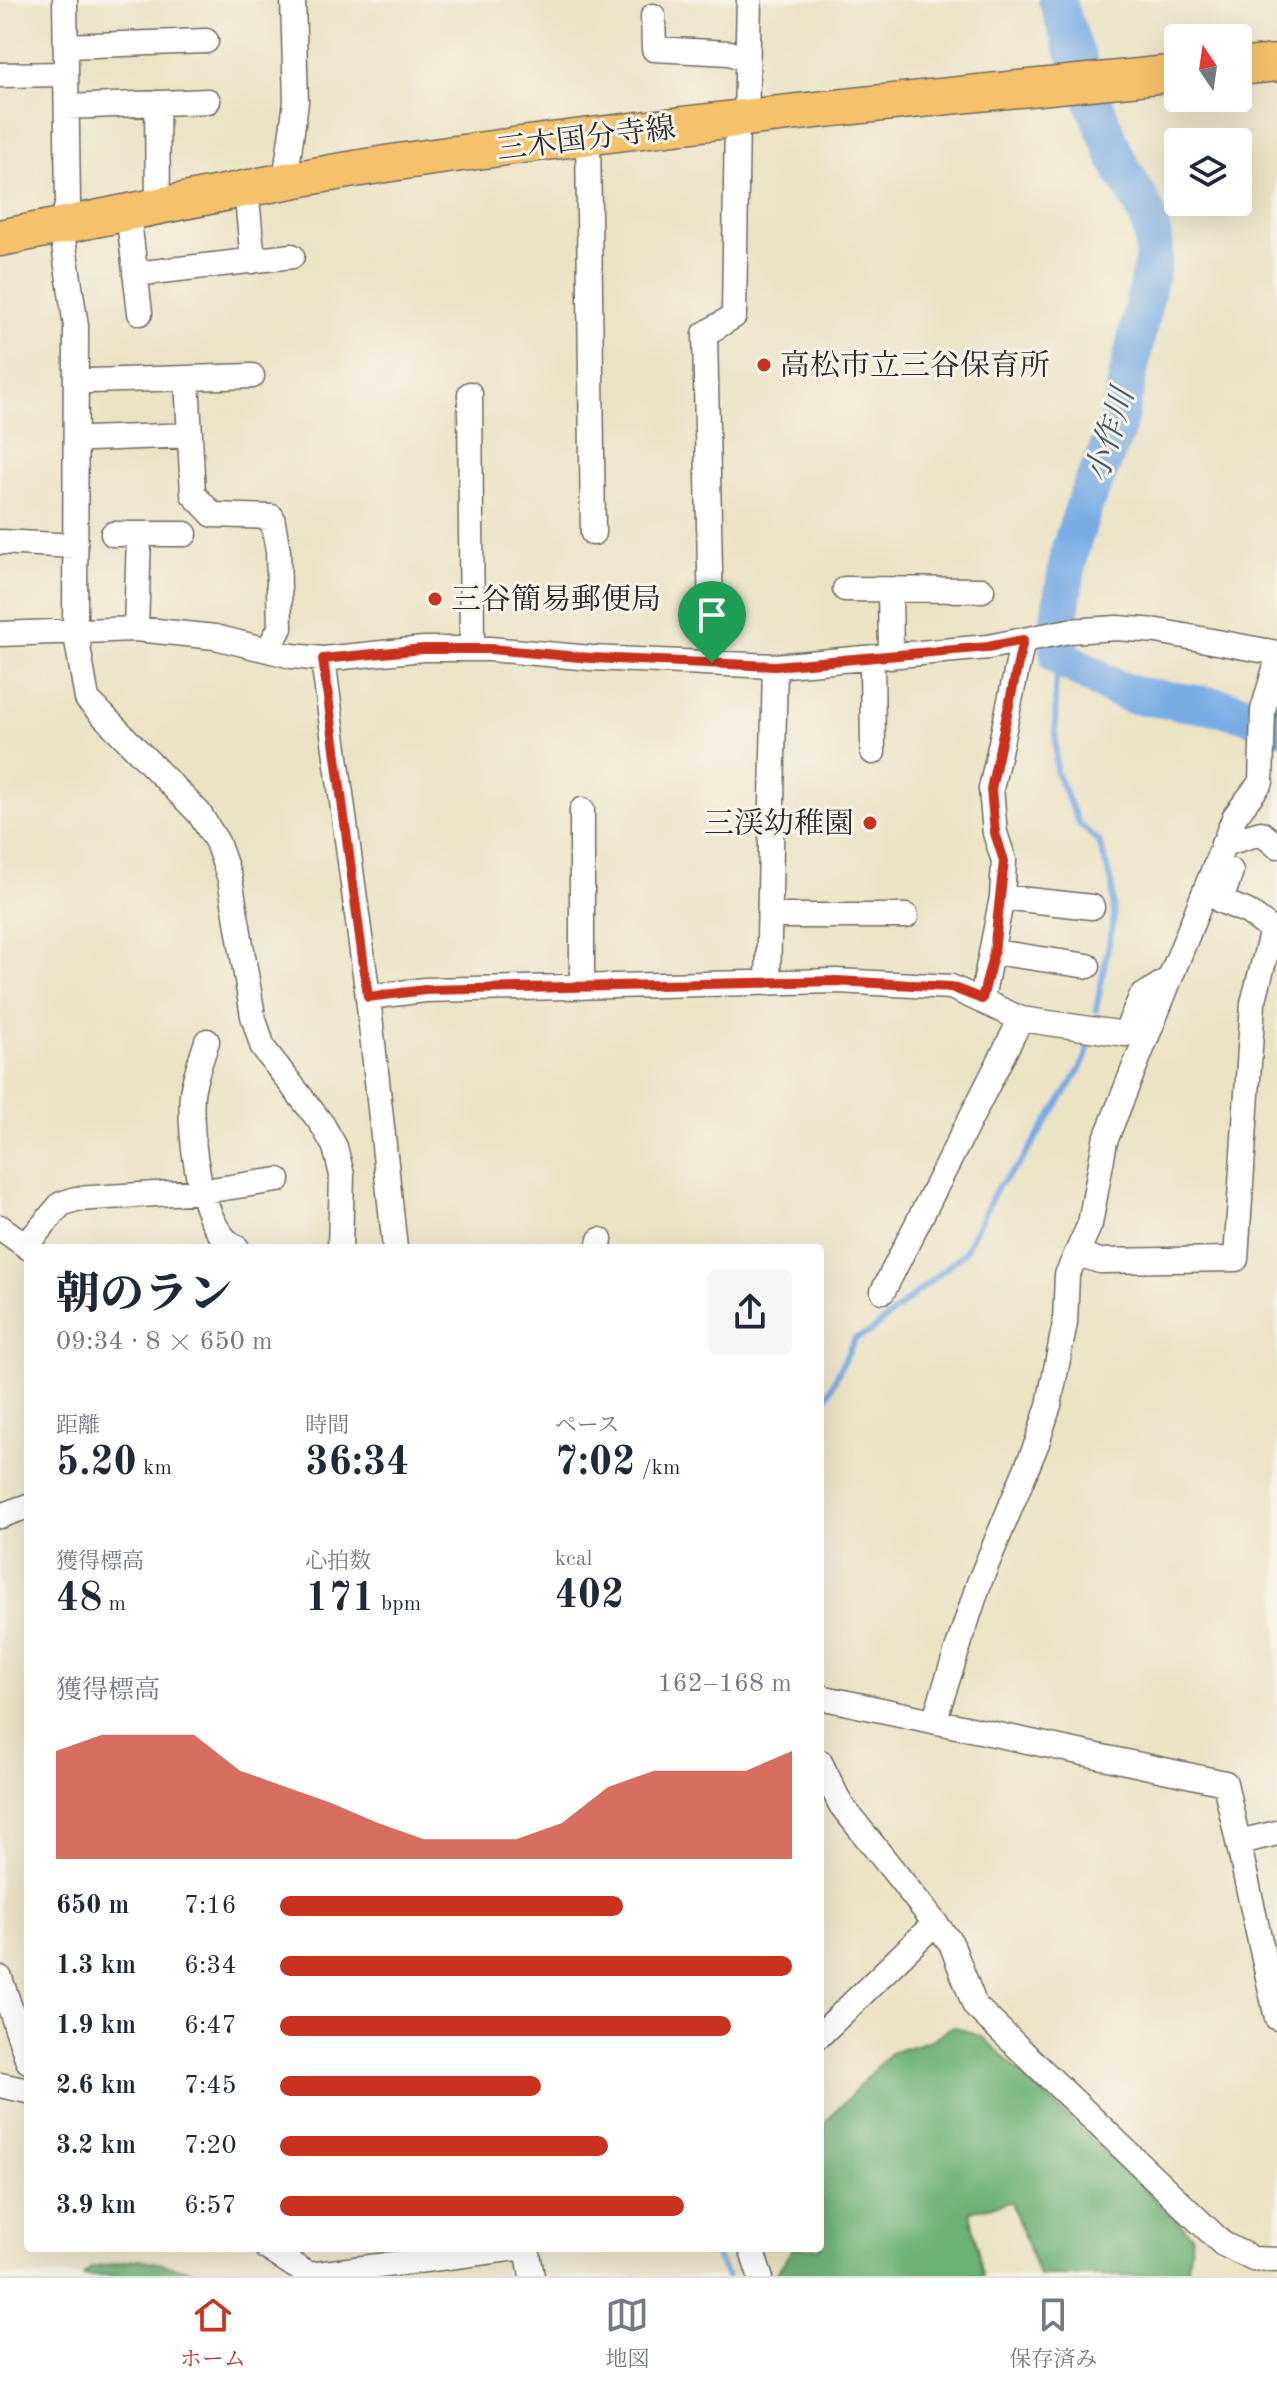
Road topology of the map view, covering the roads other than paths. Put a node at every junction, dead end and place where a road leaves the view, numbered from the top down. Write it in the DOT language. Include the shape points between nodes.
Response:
graph roads {
  1 [pos="65,0"];
  2 [pos="293,0"];
  3 [pos="749,0"];
  4 [pos="653,16"];
  5 [pos="206,41"];
  6 [pos="66,46"];
  7 [pos="747,60"];
  8 [pos="1277,63"];
  9 [pos="1252,66"];
  10 [pos="66,74"];
  11 [pos="1164,74"];
  12 [pos="0,75"];
  13 [pos="208,101"];
  14 [pos="157,103"];
  15 [pos="67,107"];
  16 [pos="742,118"];
  17 [pos="588,137"];
  18 [pos="285,181"];
  19 [pos="246,188"];
  20 [pos="143,208"];
  21 [pos="61,226"];
  22 [pos="0,238"];
  23 [pos="292,256"];
  24 [pos="253,261"];
  25 [pos="135,274"];
  26 [pos="140,313"];
  27 [pos="252,376"];
  28 [pos="187,379"];
  29 [pos="90,381"];
  30 [pos="470,394"];
  31 [pos="190,435"];
  32 [pos="89,439"];
  33 [pos="593,533"];
  34 [pos="113,534"];
  35 [pos="185,534"];
  36 [pos="139,535"];
  37 [pos="0,542"];
  38 [pos="75,546"];
  39 [pos="845,589"];
  40 [pos="890,590"];
  41 [pos="982,590"];
  42 [pos="75,629"];
  43 [pos="136,629"];
  44 [pos="0,634"];
  45 [pos="1046,635"];
  46 [pos="472,649"];
  47 [pos="268,650"];
  48 [pos="1277,653"];
  49 [pos="882,658"];
  50 [pos="323,659"];
  51 [pos="1277,662"];
  52 [pos="712,663"];
  53 [pos="775,666"];
  54 [pos="873,752"];
  55 [pos="582,810"];
  56 [pos="1223,844"];
  57 [pos="1277,846"];
  58 [pos="1002,897"];
  59 [pos="1092,907"];
  60 [pos="770,916"];
  61 [pos="906,916"];
  62 [pos="994,952"];
  63 [pos="1088,966"];
  64 [pos="1169,979"];
  65 [pos="768,983"];
  66 [pos="582,987"];
  67 [pos="368,997"];
  68 [pos="982,999"];
  69 [pos="1021,1019"];
  70 [pos="207,1041"];
  71 [pos="278,1180"];
  72 [pos="204,1191"];
  73 [pos="0,1227"];
  74 [pos="25,1244"];
  75 [pos="30,1244"];
  76 [pos="229,1244"];
  77 [pos="340,1244"];
  78 [pos="388,1244"];
  79 [pos="1078,1254"];
  80 [pos="883,1291"];
  81 [pos="24,1507"];
  82 [pos="0,1516"];
  83 [pos="824,1698"];
  84 [pos="934,1721"];
  85 [pos="824,1770"];
  86 [pos="1277,1833"];
  87 [pos="1239,1842"];
  88 [pos="934,1924"];
  89 [pos="0,1978"];
  90 [pos="1277,2018"];
  91 [pos="824,2031"];
  92 [pos="24,2049"];
  93 [pos="0,2085"];
  94 [pos="24,2090"];
  95 [pos="273,2252"];
  96 [pos="487,2252"];
  97 [pos="528,2252"];
  98 [pos="752,2252"];
  99 [pos="1277,2260"];
  100 [pos="532,2276"];
  101 [pos="760,2276"];
  1 -- 6 [label="street"];
  2 -- 18 [label="street" via="296,102"];
  3 -- 7 [label="street"];
  4 -- 7 [label="street" via="654,49 730,53"];
  5 -- 6 [label="street"];
  6 -- 10 [label="street"];
  7 -- 16 [label="street"];
  8 -- 9 [label="main road"];
  10 -- 12 [label="street"];
  10 -- 15 [label="street"];
  11 -- 16 [label="main road, 三木国分寺線"];
  13 -- 14 [label="street"];
  14 -- 15 [label="street"];
  14 -- 20 [label="street"];
  15 -- 21 [label="street" via="68,202"];
  16 -- 17 [label="main road, 三木国分寺線"];
  16 -- 52 [label="street" via="734,316 705,334"];
  17 -- 18 [label="main road, 三木国分寺線"];
  17 -- 33 [label="street"];
  18 -- 19 [label="main road, 三木国分寺線"];
  19 -- 20 [label="main road, 三木国分寺線"];
  19 -- 24 [label="street"];
  20 -- 21 [label="main road, 三木国分寺線"];
  20 -- 25 [label="street"];
  21 -- 22 [label="main road, 三木国分寺線"];
  21 -- 38 [label="street" via="76,326"];
  23 -- 24 [label="street"];
  24 -- 25 [label="street"];
  25 -- 26 [label="street"];
  27 -- 28 [label="street"];
  28 -- 29 [label="street"];
  28 -- 31 [label="street"];
  30 -- 46 [label="street"];
  31 -- 32 [label="street"];
  31 -- 47 [label="street" via="193,494 213,515 272,517 280,628"];
  34 -- 36 [label="street"];
  35 -- 36 [label="street"];
  36 -- 43 [label="street"];
  37 -- 38 [label="street"];
  38 -- 42 [label="street"];
  39 -- 40 [label="street"];
  40 -- 41 [label="street"];
  40 -- 49 [label="street"];
  42 -- 43 [label="street"];
  42 -- 44 [label="street"];
  42 -- 77 [label="street" via="87,699 199,813 217,842 230,879 263,1048 335,1147 342,1175"];
  43 -- 47 [label="street" via="215,637"];
  45 -- 48 [label="street" via="1157,631"];
  45 -- 49 [label="street"];
  45 -- 58 [label="street" via="991,789 1004,861"];
  46 -- 50 [label="street"];
  46 -- 52 [label="street"];
  47 -- 50 [label="street"];
  49 -- 53 [label="street"];
  49 -- 54 [label="street"];
  50 -- 67 [label="street"];
  51 -- 56 [label="street" via="1263,722 1261,782 1235,816"];
  52 -- 53 [label="street"];
  53 -- 60 [label="street"];
  55 -- 66 [label="street"];
  56 -- 57 [label="street" via="1261,833"];
  56 -- 64 [label="street"];
  56 -- 79 [label="street" via="1238,849 1221,901 1272,930 1253,1003 1236,1259 1100,1261"];
  58 -- 59 [label="street"];
  58 -- 62 [label="street"];
  60 -- 61 [label="street"];
  60 -- 65 [label="street"];
  62 -- 63 [label="street"];
  62 -- 68 [label="street"];
  64 -- 69 [label="street" via="1141,997 1125,1034"];
  64 -- 79 [label="street" via="1105,1141 1090,1224"];
  65 -- 66 [label="street"];
  65 -- 68 [label="street" via="951,987"];
  66 -- 67 [label="street" via="425,990"];
  67 -- 78 [label="street"];
  68 -- 69 [label="street"];
  69 -- 80 [label="street"];
  70 -- 72 [label="street" via="192,1094 196,1163"];
  71 -- 72 [label="street"];
  72 -- 75 [label="street" via="76,1199 61,1204"];
  72 -- 76 [label="street" via="211,1223"];
  73 -- 74 [label="street"];
  79 -- 84 [label="street" via="1067,1275 1065,1323 1037,1443 979,1583"];
  81 -- 82 [label="street"];
  83 -- 84 [label="street"];
  84 -- 87 [label="street" via="1225,1783"];
  85 -- 88 [label="street" via="841,1805"];
  86 -- 87 [label="street"];
  87 -- 90 [label="street"];
  88 -- 91 [label="street"];
  88 -- 99 [label="street" via="951,1943 975,2006 1223,2244 1253,2259"];
  89 -- 92 [label="street"];
  93 -- 94 [label="street"];
  95 -- 96 [label="street" via="309,2275"];
  97 -- 100 [label="street"];
  98 -- 101 [label="street"];
}
